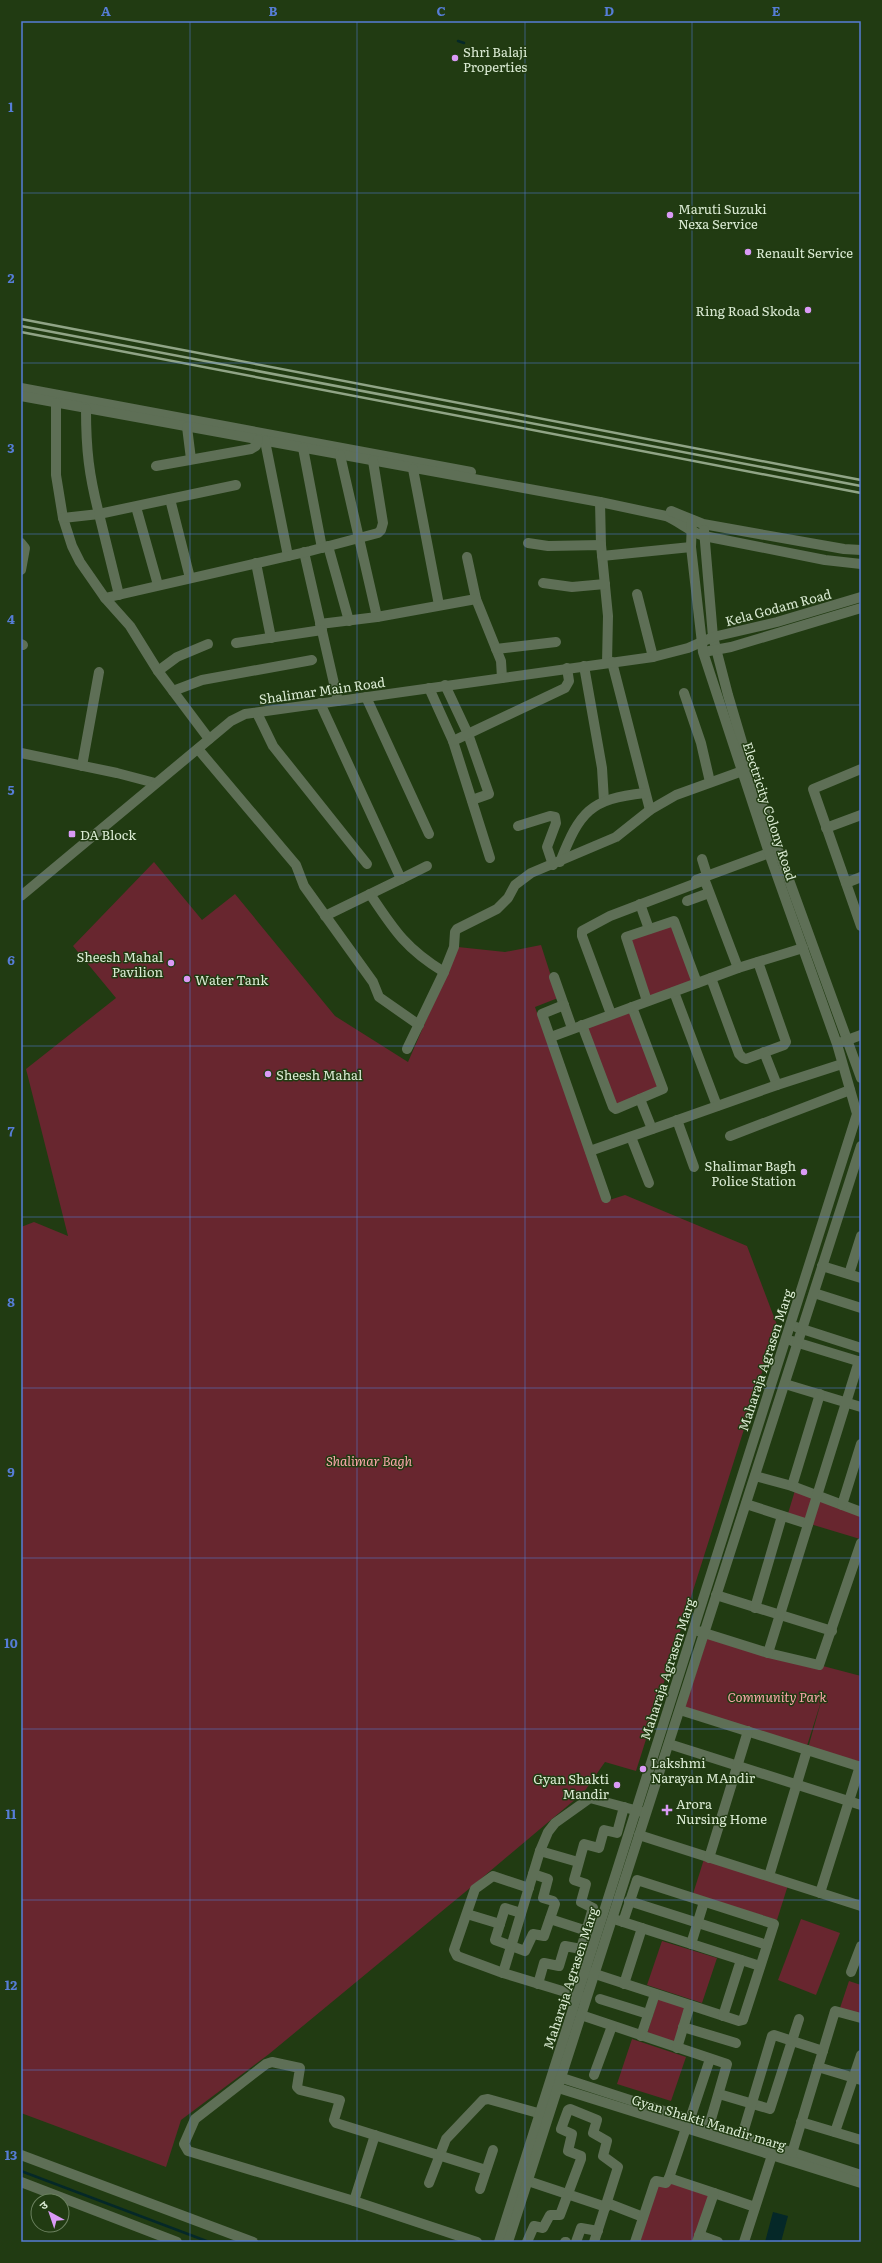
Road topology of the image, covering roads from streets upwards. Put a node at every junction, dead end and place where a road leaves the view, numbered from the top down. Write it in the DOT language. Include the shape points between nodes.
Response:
graph roads {
  1 [pos="21,388"];
  2 [pos="21,396"];
  3 [pos="56,403"];
  4 [pos="86,409"];
  5 [pos="187,427"];
  6 [pos="262,441"];
  7 [pos="303,448"];
  8 [pos="340,455"];
  9 [pos="191,459"];
  10 [pos="373,461"];
  11 [pos="156,466"];
  12 [pos="413,469"];
  13 [pos="236,485"];
  14 [pos="170,499"];
  15 [pos="600,502"];
  16 [pos="136,506"];
  17 [pos="99,514"];
  18 [pos="63,518"];
  19 [pos="692,520"];
  20 [pos="703,524"];
  21 [pos="691,532"];
  22 [pos="704,536"];
  23 [pos="359,538"];
  24 [pos="21,543"];
  25 [pos="528,543"];
  26 [pos="601,545"];
  27 [pos="325,547"];
  28 [pos="691,547"];
  29 [pos="861,550"];
  30 [pos="304,552"];
  31 [pos="288,556"];
  32 [pos="602,556"];
  33 [pos="467,557"];
  34 [pos="256,563"];
  35 [pos="861,564"];
  36 [pos="21,570"];
  37 [pos="190,578"];
  38 [pos="542,584"];
  39 [pos="605,584"];
  40 [pos="158,585"];
  41 [pos="637,594"];
  42 [pos="119,595"];
  43 [pos="861,597"];
  44 [pos="105,598"];
  45 [pos="476,598"];
  46 [pos="440,605"];
  47 [pos="861,608"];
  48 [pos="377,617"];
  49 [pos="348,621"];
  50 [pos="321,627"];
  51 [pos="713,637"];
  52 [pos="271,638"];
  53 [pos="701,641"];
  54 [pos="556,642"];
  55 [pos="236,643"];
  56 [pos="208,644"];
  57 [pos="688,648"];
  58 [pos="496,649"];
  59 [pos="715,650"];
  60 [pos="703,652"];
  61 [pos="652,657"];
  62 [pos="312,660"];
  63 [pos="610,662"];
  64 [pos="584,666"];
  65 [pos="567,668"];
  66 [pos="158,671"];
  67 [pos="99,672"];
  68 [pos="502,678"];
  69 [pos="445,685"];
  70 [pos="429,688"];
  71 [pos="172,691"];
  72 [pos="684,693"];
  73 [pos="366,697"];
  74 [pos="338,701"];
  75 [pos="320,703"];
  76 [pos="257,712"];
  77 [pos="468,734"];
  78 [pos="209,739"];
  79 [pos="453,741"];
  80 [pos="198,749"];
  81 [pos="21,753"];
  82 [pos="82,766"];
  83 [pos="861,769"];
  84 [pos="747,770"];
  85 [pos="710,782"];
  86 [pos="155,784"];
  87 [pos="645,793"];
  88 [pos="472,800"];
  89 [pos="604,801"];
  90 [pos="650,810"];
  91 [pos="861,815"];
  92 [pos="518,826"];
  93 [pos="826,828"];
  94 [pos="429,834"];
  95 [pos="768,853"];
  96 [pos="490,858"];
  97 [pos="702,859"];
  98 [pos="367,864"];
  99 [pos="556,864"];
  100 [pos="427,866"];
  101 [pos="707,875"];
  102 [pos="861,877"];
  103 [pos="401,879"];
  104 [pos="846,883"];
  105 [pos="710,892"];
  106 [pos="370,894"];
  107 [pos="21,896"];
  108 [pos="687,901"];
  109 [pos="640,904"];
  110 [pos="325,916"];
  111 [pos="585,920"];
  112 [pos="861,926"];
  113 [pos="649,929"];
  114 [pos="803,948"];
  115 [pos="758,962"];
  116 [pos="738,968"];
  117 [pos="444,972"];
  118 [pos="554,977"];
  119 [pos="711,978"];
  120 [pos="697,983"];
  121 [pos="674,992"];
  122 [pos="647,1001"];
  123 [pos="564,1005"];
  124 [pos="632,1007"];
  125 [pos="611,1014"];
  126 [pos="419,1025"];
  127 [pos="582,1025"];
  128 [pos="572,1028"];
  129 [pos="861,1035"];
  130 [pos="551,1037"];
  131 [pos="849,1041"];
  132 [pos="837,1044"];
  133 [pos="407,1049"];
  134 [pos="764,1052"];
  135 [pos="842,1064"];
  136 [pos="861,1078"];
  137 [pos="777,1085"];
  138 [pos="850,1090"];
  139 [pos="640,1099"];
  140 [pos="858,1103"];
  141 [pos="717,1106"];
  142 [pos="677,1120"];
  143 [pos="652,1129"];
  144 [pos="730,1136"];
  145 [pos="631,1137"];
  146 [pos="861,1146"];
  147 [pos="590,1151"];
  148 [pos="694,1167"];
  149 [pos="649,1183"];
  150 [pos="606,1198"];
  151 [pos="830,1199"];
  152 [pos="843,1203"];
  153 [pos="861,1236"];
  154 [pos="822,1266"];
  155 [pos="849,1274"];
  156 [pos="861,1278"];
  157 [pos="814,1293"];
  158 [pos="861,1308"];
  159 [pos="790,1326"];
  160 [pos="802,1330"];
  161 [pos="786,1339"];
  162 [pos="798,1343"];
  163 [pos="861,1348"];
  164 [pos="860,1362"];
  165 [pos="785,1384"];
  166 [pos="820,1394"];
  167 [pos="846,1403"];
  168 [pos="861,1407"];
  169 [pos="861,1444"];
  170 [pos="753,1481"];
  171 [pos="740,1482"];
  172 [pos="792,1486"];
  173 [pos="818,1495"];
  174 [pos="746,1504"];
  175 [pos="842,1504"];
  176 [pos="861,1512"];
  177 [pos="782,1516"];
  178 [pos="808,1524"];
  179 [pos="861,1543"];
  180 [pos="858,1564"];
  181 [pos="716,1595"];
  182 [pos="755,1608"];
  183 [pos="780,1616"];
  184 [pos="694,1630"];
  185 [pos="832,1631"];
  186 [pos="704,1633"];
  187 [pos="768,1653"];
  188 [pos="680,1710"];
  189 [pos="748,1731"];
  190 [pos="669,1744"];
  191 [pos="807,1750"];
  192 [pos="738,1766"];
  193 [pos="860,1767"];
  194 [pos="796,1784"];
  195 [pos="849,1801"];
  196 [pos="861,1805"];
  197 [pos="624,1808"];
  198 [pos="636,1810"];
  199 [pos="646,1813"];
  200 [pos="639,1836"];
  201 [pos="540,1851"];
  202 [pos="709,1858"];
  203 [pos="578,1862"];
  204 [pos="533,1874"];
  205 [pos="769,1876"];
  206 [pos="529,1888"];
  207 [pos="820,1893"];
  208 [pos="629,1901"];
  209 [pos="704,1902"];
  210 [pos="861,1906"];
  211 [pos="521,1913"];
  212 [pos="466,1914"];
  213 [pos="613,1918"];
  214 [pos="550,1919"];
  215 [pos="623,1922"];
  216 [pos="698,1923"];
  217 [pos="500,1924"];
  218 [pos="642,1928"];
  219 [pos="586,1930"];
  220 [pos="691,1944"];
  221 [pos="767,1945"];
  222 [pos="511,1946"];
  223 [pos="861,1946"];
  224 [pos="741,1960"];
  225 [pos="760,1966"];
  226 [pos="503,1972"];
  227 [pos="851,1972"];
  228 [pos="590,1973"];
  229 [pos="538,1984"];
  230 [pos="624,1984"];
  231 [pos="655,1994"];
  232 [pos="582,1997"];
  233 [pos="600,1999"];
  234 [pos="690,2005"];
  235 [pos="648,2014"];
  236 [pos="581,2015"];
  237 [pos="723,2016"];
  238 [pos="861,2018"];
  239 [pos="799,2019"];
  240 [pos="612,2026"];
  241 [pos="683,2027"];
  242 [pos="641,2036"];
  243 [pos="792,2042"];
  244 [pos="736,2043"];
  245 [pos="677,2048"];
  246 [pos="823,2051"];
  247 [pos="861,2055"];
  248 [pos="710,2059"];
  249 [pos="818,2067"];
  250 [pos="594,2075"];
  251 [pos="557,2076"];
  252 [pos="858,2079"];
  253 [pos="554,2086"];
  254 [pos="719,2094"];
  255 [pos="751,2104"];
  256 [pos="544,2114"];
  257 [pos="801,2122"];
  258 [pos="688,2124"];
  259 [pos="709,2126"];
  260 [pos="835,2132"];
  261 [pos="375,2135"];
  262 [pos="742,2136"];
  263 [pos="861,2140"];
  264 [pos="492,2150"];
  265 [pos="773,2151"];
  266 [pos="792,2152"];
  267 [pos="21,2155"];
  268 [pos="440,2156"];
  269 [pos="486,2170"];
  270 [pos="861,2175"];
  271 [pos="669,2178"];
  272 [pos="528,2181"];
  273 [pos="21,2182"];
  274 [pos="861,2183"];
  275 [pos="430,2184"];
  276 [pos="480,2190"];
  277 [pos="714,2193"];
  278 [pos="568,2194"];
  279 [pos="354,2201"];
  280 [pos="606,2205"];
  281 [pos="755,2207"];
  282 [pos="643,2217"];
  283 [pos="598,2231"];
  284 [pos="698,2239"];
  285 [pos="177,2242"];
  286 [pos="253,2242"];
  287 [pos="477,2242"];
  288 [pos="499,2242"];
  289 [pos="508,2242"];
  290 [pos="527,2242"];
  291 [pos="576,2242"];
  292 [pos="594,2242"];
  293 [pos="635,2242"];
  294 [pos="718,2242"];
  295 [pos="744,2242"];
  1 -- 19 [label="street" via="662,509"];
  2 -- 3 [label="street"];
  3 -- 4 [label="street"];
  3 -- 18 [label="street" via="55,463"];
  4 -- 5 [label="street"];
  4 -- 17 [label="street" via="89,472"];
  5 -- 6 [label="street"];
  5 -- 9 [label="street"];
  6 -- 7 [label="street"];
  6 -- 9 [label="street" via="251,449"];
  6 -- 31 [label="street"];
  7 -- 8 [label="street"];
  7 -- 27 [label="street"];
  8 -- 10 [label="street"];
  8 -- 23 [label="street"];
  9 -- 11 [label="street"];
  10 -- 12 [label="street"];
  10 -- 23 [label="street" via="383,526 378,533"];
  12 -- 15 [label="street"];
  12 -- 46 [label="street"];
  13 -- 14 [label="street"];
  14 -- 16 [label="street"];
  14 -- 37 [label="street"];
  15 -- 21 [label="street" via="666,516 676,520"];
  15 -- 26 [label="street"];
  16 -- 17 [label="street"];
  16 -- 40 [label="street"];
  17 -- 18 [label="street"];
  17 -- 42 [label="street"];
  18 -- 44 [label="street" via="80,562"];
  19 -- 20 [label="street"];
  19 -- 21 [label="street, Electricity Colony Road"];
  20 -- 22 [label="street, Electricity Colony Road"];
  20 -- 29 [label="street"];
  21 -- 22 [label="street"];
  21 -- 28 [label="street, Electricity Colony Road"];
  22 -- 35 [label="street" via="824,560"];
  22 -- 51 [label="street, Electricity Colony Road"];
  23 -- 27 [label="street"];
  23 -- 48 [label="street"];
  24 -- 36 [label="street" via="25,548"];
  25 -- 26 [label="street" via="548,546"];
  26 -- 32 [label="street"];
  27 -- 30 [label="street"];
  27 -- 49 [label="street"];
  28 -- 32 [label="street"];
  28 -- 53 [label="street, Electricity Colony Road"];
  30 -- 31 [label="street"];
  30 -- 50 [label="street"];
  31 -- 34 [label="street"];
  32 -- 39 [label="street"];
  33 -- 45 [label="street"];
  34 -- 37 [label="street"];
  34 -- 52 [label="street"];
  37 -- 40 [label="street"];
  38 -- 39 [label="street" via="572,587"];
  39 -- 63 [label="street"];
  40 -- 42 [label="street"];
  41 -- 61 [label="street"];
  42 -- 44 [label="street"];
  43 -- 51 [label="street, Kela Godam Road" via="777,622"];
  44 -- 66 [label="street" via="130,626"];
  45 -- 46 [label="street"];
  45 -- 58 [label="street"];
  46 -- 48 [label="street"];
  47 -- 59 [label="street, Kela Godam Road"];
  48 -- 49 [label="street"];
  49 -- 50 [label="street"];
  50 -- 52 [label="street"];
  50 -- 74 [label="street"];
  51 -- 53 [label="street, Kela Godam Road"];
  51 -- 59 [label="street, Electricity Colony Road"];
  52 -- 55 [label="street"];
  53 -- 57 [label="street, Shalimar Main Road"];
  53 -- 60 [label="street, Electricity Colony Road"];
  54 -- 58 [label="street"];
  56 -- 66 [label="street" via="177,657"];
  57 -- 60 [label="street, Shalimar Main Road"];
  57 -- 61 [label="street, Shalimar Main Road"];
  58 -- 68 [label="street" via="501,661"];
  59 -- 60 [label="street, Kela Godam Road"];
  59 -- 84 [label="street, Electricity Colony Road"];
  60 -- 84 [label="street, Electricity Colony Road"];
  61 -- 63 [label="street, Shalimar Main Road"];
  62 -- 71 [label="street" via="202,680"];
  63 -- 64 [label="street, Shalimar Main Road"];
  63 -- 87 [label="street"];
  64 -- 65 [label="street, Shalimar Main Road"];
  64 -- 89 [label="street" via="602,768"];
  65 -- 68 [label="street, Shalimar Main Road"];
  65 -- 77 [label="street" via="569,681 565,688"];
  66 -- 71 [label="street"];
  67 -- 82 [label="street"];
  68 -- 69 [label="street, Shalimar Main Road"];
  69 -- 70 [label="street, Shalimar Main Road"];
  69 -- 77 [label="street"];
  70 -- 73 [label="street, Shalimar Main Road"];
  70 -- 79 [label="street"];
  71 -- 78 [label="street"];
  72 -- 85 [label="street" via="702,743"];
  73 -- 74 [label="street, Shalimar Main Road"];
  73 -- 94 [label="street"];
  74 -- 75 [label="street, Shalimar Main Road"];
  75 -- 76 [label="street, Shalimar Main Road"];
  75 -- 103 [label="street"];
  76 -- 78 [label="street, Shalimar Main Road" via="245,714 232,721"];
  76 -- 98 [label="street" via="273,746"];
  77 -- 79 [label="street"];
  77 -- 88 [label="street" via="489,794"];
  78 -- 80 [label="street, Shalimar Main Road"];
  79 -- 88 [label="street"];
  80 -- 86 [label="street, Shalimar Main Road"];
  80 -- 110 [label="street" via="296,865 304,886"];
  81 -- 82 [label="street"];
  82 -- 86 [label="street"];
  83 -- 93 [label="street" via="814,788"];
  84 -- 85 [label="street"];
  84 -- 95 [label="street, Electricity Colony Road"];
  84 -- 131 [label="street, Electricity Colony Road"];
  85 -- 90 [label="street" via="676,795"];
  86 -- 107 [label="street, Shalimar Main Road"];
  87 -- 89 [label="street" via="620,795"];
  87 -- 90 [label="street"];
  88 -- 96 [label="street"];
  89 -- 99 [label="street" via="591,808 580,819"];
  90 -- 99 [label="street" via="616,837"];
  91 -- 93 [label="street"];
  92 -- 99 [label="street" via="550,816 556,817 547,844"];
  93 -- 104 [label="street"];
  95 -- 101 [label="street"];
  95 -- 114 [label="street, Electricity Colony Road"];
  97 -- 101 [label="street"];
  99 -- 117 [label="street" via="522,878 497,909 457,929 454,947"];
  100 -- 103 [label="street"];
  101 -- 111 [label="street"];
  102 -- 104 [label="street"];
  103 -- 106 [label="street"];
  104 -- 112 [label="street"];
  105 -- 108 [label="street"];
  105 -- 109 [label="street" via="703,880"];
  105 -- 116 [label="street"];
  106 -- 110 [label="street"];
  106 -- 117 [label="street" via="396,934 409,948"];
  109 -- 113 [label="street"];
  109 -- 125 [label="street" via="582,931"];
  110 -- 126 [label="street" via="373,982 382,1001"];
  113 -- 120 [label="street" via="674,921"];
  113 -- 122 [label="street" via="625,938"];
  114 -- 115 [label="street"];
  114 -- 132 [label="street, Electricity Colony Road"];
  115 -- 116 [label="street"];
  115 -- 134 [label="street" via="786,1042"];
  116 -- 119 [label="street"];
  117 -- 126 [label="street"];
  118 -- 123 [label="street"];
  119 -- 120 [label="street"];
  119 -- 134 [label="street" via="741,1056 746,1058"];
  120 -- 121 [label="street"];
  121 -- 122 [label="street"];
  121 -- 141 [label="street"];
  122 -- 124 [label="street"];
  123 -- 128 [label="street"];
  123 -- 130 [label="street" via="542,1014"];
  124 -- 125 [label="street"];
  124 -- 139 [label="street" via="663,1089"];
  125 -- 127 [label="street"];
  126 -- 133 [label="street"];
  127 -- 128 [label="street"];
  127 -- 139 [label="street" via="613,1108"];
  128 -- 130 [label="street"];
  129 -- 131 [label="street"];
  130 -- 147 [label="street"];
  131 -- 132 [label="street"];
  131 -- 136 [label="street, Electricity Colony Road"];
  132 -- 135 [label="street, Electricity Colony Road"];
  134 -- 137 [label="street"];
  135 -- 137 [label="street"];
  135 -- 138 [label="street, Electricity Colony Road"];
  137 -- 141 [label="street"];
  138 -- 140 [label="street, Electricity Colony Road"];
  138 -- 144 [label="street"];
  139 -- 143 [label="street"];
  140 -- 151 [label="street, Maharaja Agrasen Marg" via="857,1114"];
  141 -- 142 [label="street"];
  142 -- 143 [label="street"];
  142 -- 148 [label="street"];
  143 -- 145 [label="street"];
  145 -- 147 [label="street"];
  145 -- 149 [label="street"];
  146 -- 152 [label="street, Maharaja Agrasen Marg"];
  147 -- 150 [label="street"];
  151 -- 152 [label="street"];
  151 -- 159 [label="street, Maharaja Agrasen Marg"];
  152 -- 154 [label="street, Maharaja Agrasen Marg"];
  153 -- 155 [label="street"];
  154 -- 155 [label="street"];
  154 -- 157 [label="street, Maharaja Agrasen Marg"];
  155 -- 156 [label="street"];
  157 -- 158 [label="street"];
  157 -- 160 [label="street, Maharaja Agrasen Marg"];
  159 -- 160 [label="street"];
  159 -- 161 [label="street, Maharaja Agrasen Marg"];
  160 -- 162 [label="street, Maharaja Agrasen Marg"];
  160 -- 163 [label="street"];
  161 -- 162 [label="street"];
  161 -- 171 [label="street, Maharaja Agrasen Marg"];
  162 -- 164 [label="street"];
  162 -- 165 [label="street, Maharaja Agrasen Marg"];
  164 -- 167 [label="street"];
  165 -- 166 [label="street"];
  165 -- 170 [label="street, Maharaja Agrasen Marg"];
  166 -- 167 [label="street"];
  166 -- 172 [label="street"];
  167 -- 168 [label="street"];
  167 -- 173 [label="street"];
  169 -- 175 [label="street"];
  170 -- 171 [label="street"];
  170 -- 172 [label="street"];
  170 -- 174 [label="street, Maharaja Agrasen Marg"];
  171 -- 184 [label="street, Maharaja Agrasen Marg"];
  172 -- 173 [label="street"];
  173 -- 175 [label="street"];
  173 -- 178 [label="street"];
  174 -- 177 [label="street"];
  174 -- 181 [label="street, Maharaja Agrasen Marg"];
  175 -- 176 [label="street"];
  177 -- 178 [label="street"];
  177 -- 182 [label="street"];
  178 -- 183 [label="street"];
  179 -- 180 [label="street"];
  180 -- 185 [label="street"];
  181 -- 182 [label="street"];
  181 -- 186 [label="street, Maharaja Agrasen Marg"];
  182 -- 183 [label="street"];
  183 -- 185 [label="street"];
  183 -- 187 [label="street"];
  184 -- 186 [label="street"];
  184 -- 198 [label="street, Maharaja Agrasen Marg"];
  185 -- 187 [label="street" via="818,1665"];
  186 -- 187 [label="street"];
  186 -- 188 [label="street, Maharaja Agrasen Marg"];
  188 -- 189 [label="street"];
  188 -- 190 [label="street, Maharaja Agrasen Marg"];
  189 -- 191 [label="street"];
  189 -- 192 [label="street"];
  190 -- 192 [label="street"];
  190 -- 199 [label="street, Maharaja Agrasen Marg"];
  191 -- 193 [label="street"];
  191 -- 194 [label="street"];
  192 -- 194 [label="street"];
  192 -- 202 [label="street"];
  193 -- 195 [label="street"];
  194 -- 195 [label="street"];
  194 -- 205 [label="street"];
  195 -- 196 [label="street"];
  195 -- 207 [label="street"];
  197 -- 198 [label="street"];
  197 -- 201 [label="street" via="593,1798 587,1799 551,1828"];
  197 -- 203 [label="street" via="617,1833 604,1830 599,1848 584,1844"];
  198 -- 199 [label="street"];
  198 -- 228 [label="street, Maharaja Agrasen Marg"];
  199 -- 200 [label="street, Maharaja Agrasen Marg"];
  200 -- 202 [label="street"];
  200 -- 213 [label="street, Maharaja Agrasen Marg"];
  201 -- 203 [label="street"];
  201 -- 204 [label="street"];
  202 -- 205 [label="street"];
  203 -- 219 [label="street" via="574,1880 586,1884 581,1902 593,1908"];
  204 -- 206 [label="street"];
  204 -- 214 [label="street" via="548,1880 543,1897 554,1903"];
  205 -- 207 [label="street"];
  206 -- 211 [label="street"];
  206 -- 212 [label="street" via="492,1876 475,1889"];
  207 -- 210 [label="street"];
  208 -- 209 [label="street" via="636,1880"];
  208 -- 215 [label="street"];
  208 -- 216 [label="street"];
  209 -- 216 [label="street"];
  209 -- 221 [label="street" via="774,1924"];
  211 -- 217 [label="street" via="505,1908"];
  211 -- 222 [label="street"];
  212 -- 217 [label="street"];
  212 -- 226 [label="street" via="454,1950 455,1955"];
  213 -- 215 [label="street"];
  213 -- 228 [label="street, Maharaja Agrasen Marg"];
  214 -- 219 [label="street"];
  214 -- 222 [label="street" via="544,1936 532,1934 526,1951"];
  215 -- 218 [label="street"];
  216 -- 220 [label="street"];
  216 -- 221 [label="street"];
  217 -- 222 [label="street" via="495,1940"];
  218 -- 220 [label="street"];
  218 -- 230 [label="street"];
  219 -- 229 [label="street" via="581,1950 565,1946 560,1965 545,1962"];
  220 -- 224 [label="street"];
  221 -- 225 [label="street"];
  222 -- 226 [label="street"];
  223 -- 227 [label="street"];
  224 -- 225 [label="street"];
  224 -- 237 [label="street"];
  225 -- 237 [label="street" via="743,2020"];
  226 -- 229 [label="street"];
  228 -- 230 [label="street"];
  228 -- 232 [label="street, Maharaja Agrasen Marg"];
  229 -- 232 [label="street"];
  230 -- 231 [label="street"];
  231 -- 234 [label="street"];
  231 -- 235 [label="street"];
  232 -- 236 [label="street, Maharaja Agrasen Marg"];
  232 -- 251 [label="street, Maharaja Agrasen Marg"];
  233 -- 235 [label="street"];
  234 -- 237 [label="street"];
  234 -- 241 [label="street"];
  235 -- 242 [label="street"];
  236 -- 240 [label="street"];
  236 -- 251 [label="street, Maharaja Agrasen Marg"];
  238 -- 246 [label="street" via="835,2011"];
  239 -- 243 [label="street"];
  240 -- 242 [label="street"];
  240 -- 250 [label="street"];
  241 -- 244 [label="street"];
  241 -- 245 [label="street"];
  242 -- 245 [label="street"];
  243 -- 246 [label="street"];
  243 -- 255 [label="street" via="771,2108"];
  243 -- 255 [label="street" via="772,2036"];
  245 -- 248 [label="street"];
  246 -- 249 [label="street"];
  247 -- 252 [label="street"];
  248 -- 254 [label="street" via="728,2065"];
  248 -- 258 [label="street"];
  249 -- 252 [label="street"];
  249 -- 257 [label="street"];
  251 -- 253 [label="street, Maharaja Agrasen Marg"];
  251 -- 258 [label="street, Gyan Shakti Mandir marg"];
  252 -- 260 [label="street"];
  253 -- 256 [label="street, Maharaja Agrasen Marg"];
  253 -- 258 [label="street, Gyan Shakti Mandir marg"];
  254 -- 255 [label="street"];
  254 -- 259 [label="street"];
  255 -- 262 [label="street"];
  256 -- 268 [label="street" via="488,2099 482,2100 450,2133"];
  256 -- 272 [label="street, Maharaja Agrasen Marg"];
  256 -- 288 [label="street, Maharaja Agrasen Marg"];
  257 -- 260 [label="street"];
  257 -- 266 [label="street"];
  258 -- 259 [label="street, Gyan Shakti Mandir marg"];
  258 -- 265 [label="street, Gyan Shakti Mandir marg"];
  258 -- 271 [label="street"];
  259 -- 262 [label="street, Gyan Shakti Mandir marg"];
  260 -- 263 [label="street"];
  261 -- 268 [label="street"];
  261 -- 279 [label="street"];
  261 -- 279 [label="street" via="335,2122 340,2103 338,2099 298,2090 301,2072 299,2067 270,2062 195,2119 184,2144 188,2151"];
  262 -- 265 [label="street, Gyan Shakti Mandir marg"];
  264 -- 269 [label="street"];
  265 -- 266 [label="street, Gyan Shakti Mandir marg"];
  265 -- 274 [label="street, Gyan Shakti Mandir marg"];
  265 -- 281 [label="street"];
  266 -- 270 [label="street, Gyan Shakti Mandir marg"];
  267 -- 286 [label="street"];
  268 -- 269 [label="street"];
  268 -- 275 [label="street"];
  269 -- 276 [label="street"];
  271 -- 277 [label="street"];
  271 -- 282 [label="street" via="666,2183 655,2182"];
  272 -- 278 [label="street"];
  272 -- 289 [label="street, Maharaja Agrasen Marg"];
  273 -- 285 [label="street"];
  277 -- 281 [label="street"];
  277 -- 284 [label="street"];
  278 -- 280 [label="street"];
  278 -- 280 [label="street" via="581,2158 568,2151 572,2135 561,2129 570,2109 597,2120 593,2133 607,2141 603,2156 618,2167"];
  278 -- 290 [label="street" via="560,2215 550,2215 543,2228 534,2226"];
  279 -- 287 [label="street"];
  280 -- 282 [label="street"];
  280 -- 283 [label="street"];
  281 -- 295 [label="street"];
  282 -- 293 [label="street"];
  283 -- 291 [label="street" via="581,2228"];
  283 -- 292 [label="street"];
  284 -- 294 [label="street"];
}
